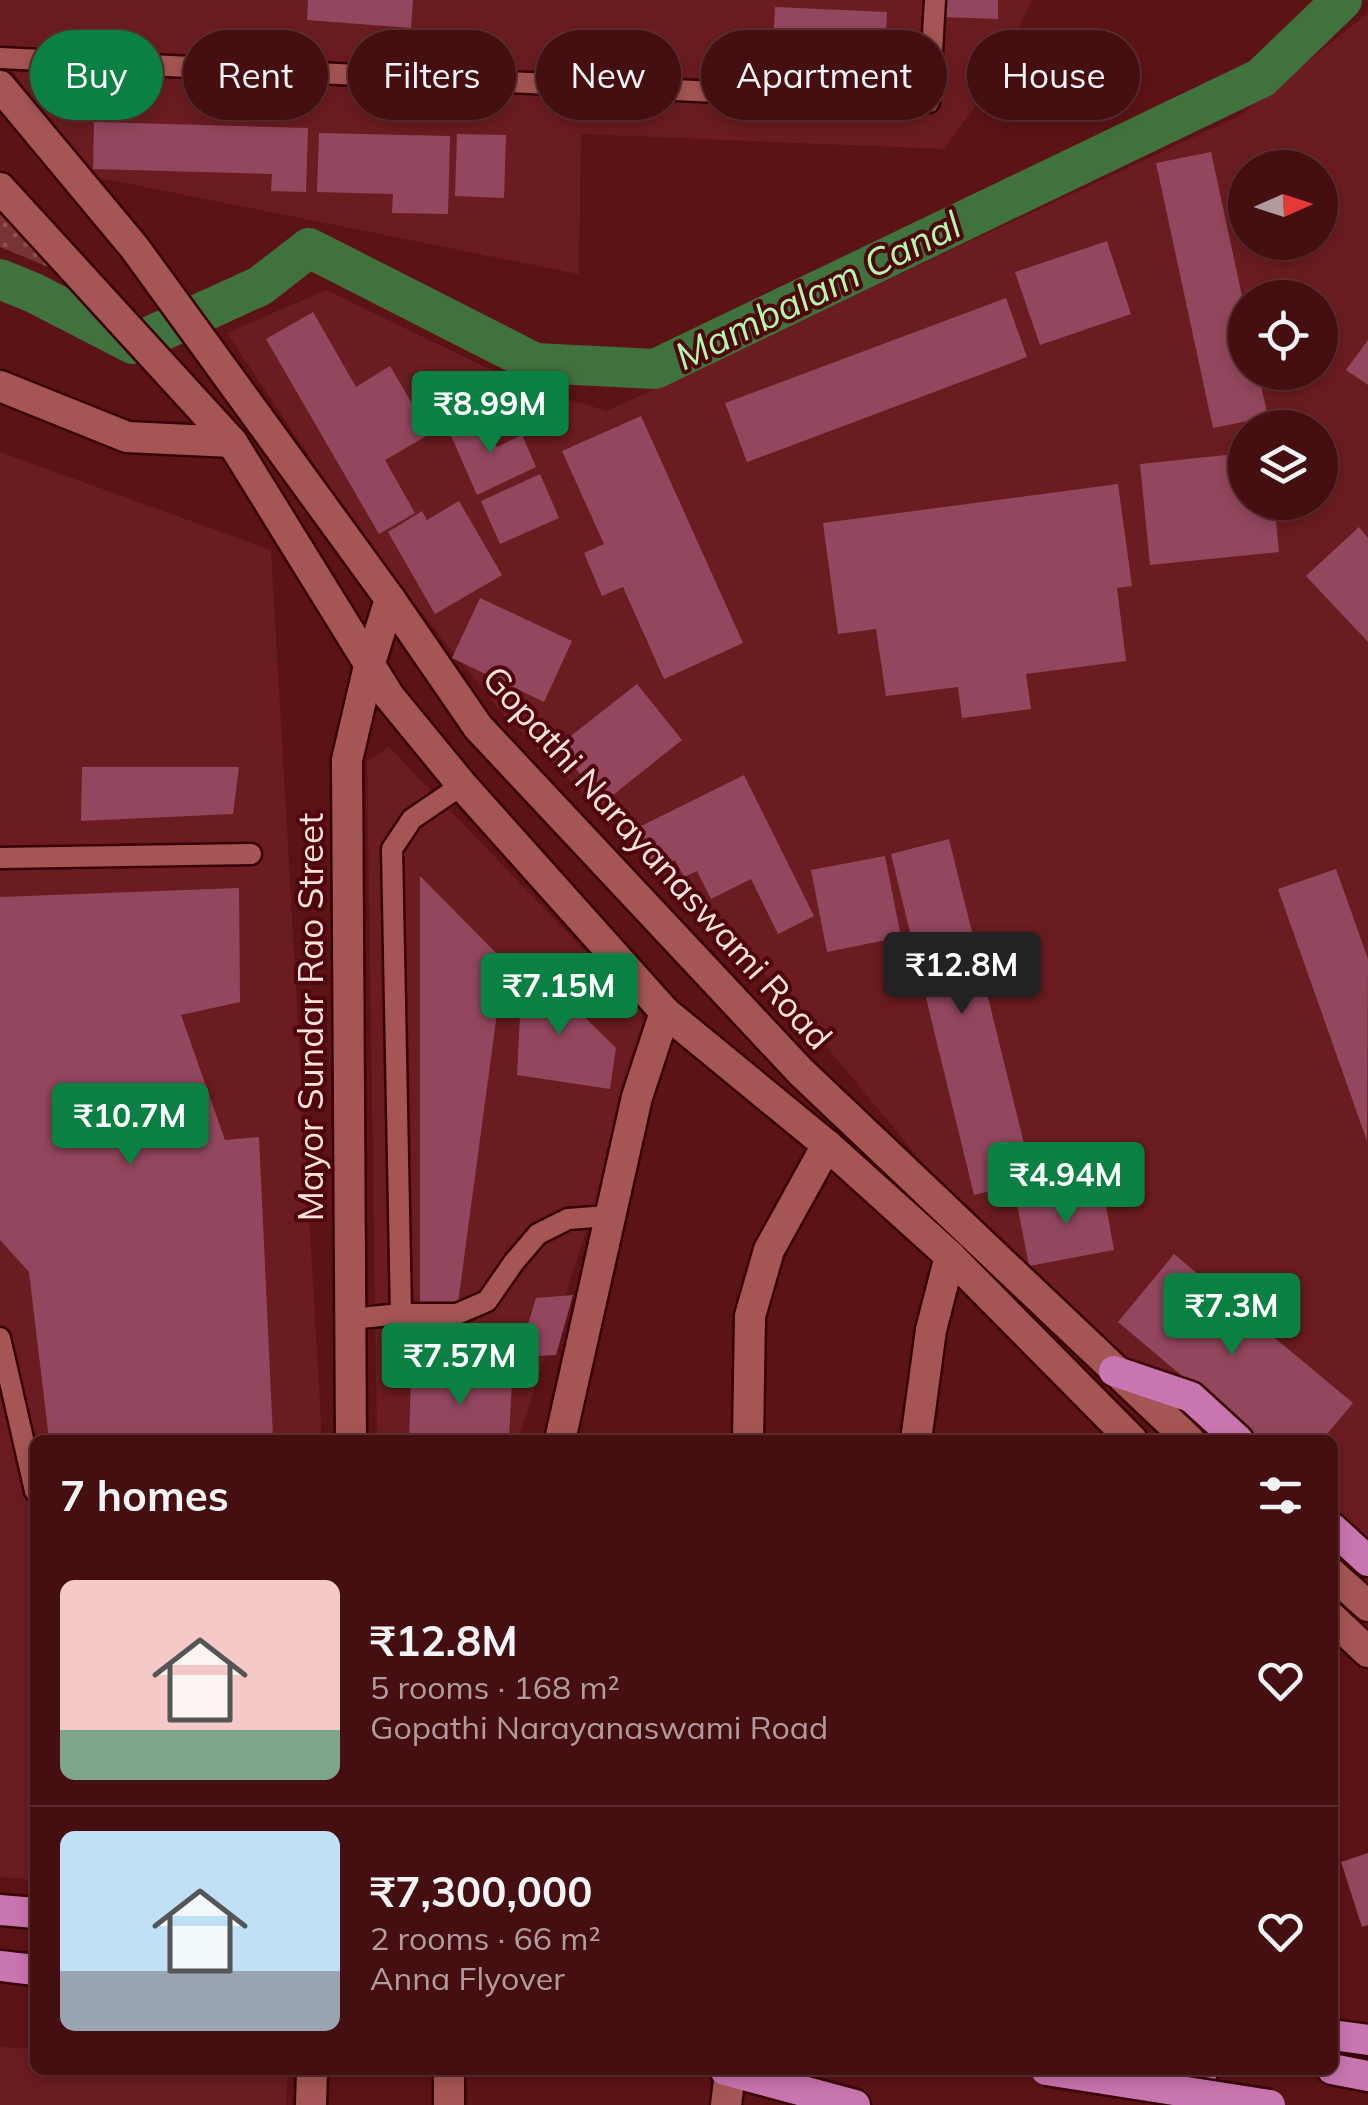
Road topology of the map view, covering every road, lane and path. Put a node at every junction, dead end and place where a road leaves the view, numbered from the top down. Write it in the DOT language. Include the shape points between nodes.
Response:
graph roads {
  1 [pos="935,0"];
  2 [pos="0,58"];
  3 [pos="0,86"];
  4 [pos="6,194"];
  5 [pos="0,386"];
  6 [pos="232,442"];
  7 [pos="390,599"];
  8 [pos="369,666"];
  9 [pos="462,786"];
  10 [pos="251,854"];
  11 [pos="0,858"];
  12 [pos="666,1012"];
  13 [pos="827,1145"];
  14 [pos="608,1216"];
  15 [pos="950,1256"];
  16 [pos="401,1314"];
  17 [pos="350,1319"];
  18 [pos="0,1338"];
  19 [pos="1114,1371"];
  20 [pos="1181,1433"];
  21 [pos="351,1435"];
  22 [pos="561,1435"];
  23 [pos="748,1435"];
  24 [pos="917,1435"];
  25 [pos="1127,1435"];
  26 [pos="1233,1435"];
  27 [pos="30,1469"];
  28 [pos="1338,1534"];
  29 [pos="1368,1561"];
  30 [pos="1338,1579"];
  31 [pos="1368,1606"];
  32 [pos="1338,1624"];
  33 [pos="1368,1652"];
  34 [pos="0,1910"];
  35 [pos="30,1913"];
  36 [pos="0,1966"];
  37 [pos="30,1969"];
  38 [pos="1338,2036"];
  39 [pos="1368,2040"];
  40 [pos="1338,2070"];
  41 [pos="312,2075"];
  42 [pos="450,2075"];
  43 [pos="728,2075"];
  44 [pos="743,2075"];
  45 [pos="1078,2075"];
  46 [pos="1200,2075"];
  47 [pos="1368,2076"];
  48 [pos="311,2105"];
  49 [pos="448,2105"];
  50 [pos="726,2105"];
  51 [pos="854,2105"];
  52 [pos="1187,2105"];
  53 [pos="1270,2105"];
  1 -- 2 [label="lane" via="929,102"];
  3 -- 7 [label="main road, Gopathi Narayanaswami Road" via="134,247"];
  4 -- 6 [label="main road"];
  5 -- 6 [label="main road" via="127,438"];
  6 -- 8 [label="main road"];
  7 -- 8 [label="main road, Mayor Sundar Rao Street"];
  7 -- 19 [label="main road, Gopathi Narayanaswami Road" via="478,728 802,1072"];
  8 -- 9 [label="main road"];
  8 -- 17 [label="main road, Mayor Sundar Rao Street" via="347,760"];
  9 -- 12 [label="main road"];
  9 -- 16 [label="lane" via="412,819 392,849"];
  10 -- 11 [label="lane"];
  12 -- 13 [label="main road"];
  12 -- 14 [label="main road"];
  13 -- 15 [label="main road"];
  13 -- 23 [label="main road" via="769,1250 750,1316"];
  14 -- 16 [label="lane" via="568,1219 538,1234 488,1301 457,1314"];
  14 -- 22 [label="main road"];
  15 -- 24 [label="main road"];
  15 -- 25 [label="main road"];
  16 -- 17 [label="lane"];
  17 -- 21 [label="main road, Mayor Sundar Rao Street"];
  18 -- 27 [label="lane"];
  19 -- 20 [label="main road, Gopathi Narayanaswami Road"];
  19 -- 26 [label="main road" via="1192,1397"];
  28 -- 29 [label="main road"];
  30 -- 31 [label="main road"];
  32 -- 33 [label="main road"];
  34 -- 35 [label="main road"];
  36 -- 37 [label="main road"];
  38 -- 39 [label="main road"];
  40 -- 47 [label="main road"];
  41 -- 48 [label="main road"];
  42 -- 49 [label="main road"];
  43 -- 50 [label="main road"];
  44 -- 51 [label="main road"];
  45 -- 53 [label="main road, bridge"];
  46 -- 52 [label="main road"];
}
